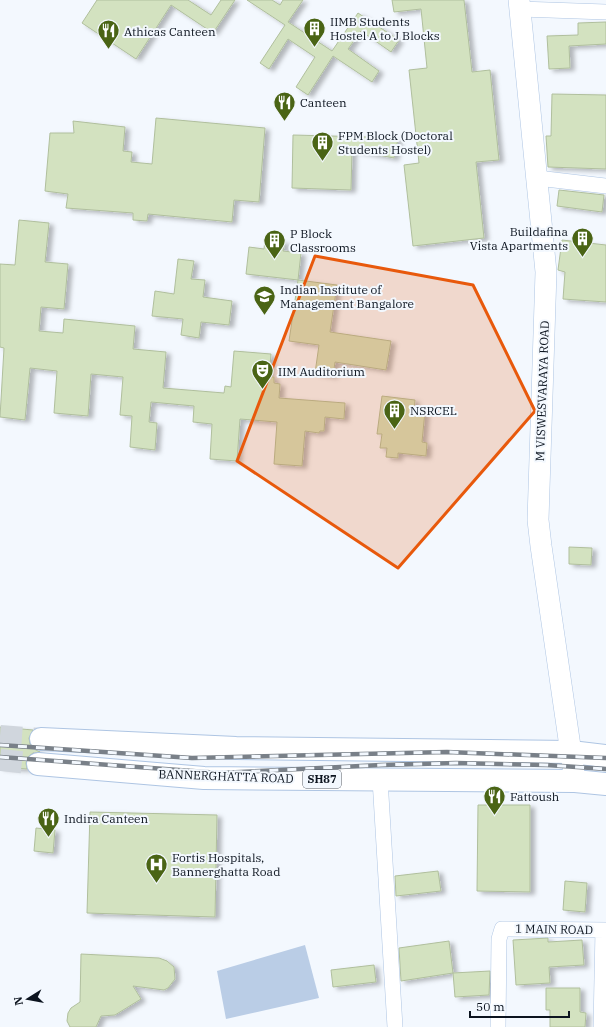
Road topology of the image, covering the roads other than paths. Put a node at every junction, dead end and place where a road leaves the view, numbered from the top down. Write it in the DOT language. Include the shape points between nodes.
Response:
graph roads {
  1 [pos="519,4"];
  2 [pos="606,12"];
  3 [pos="537,178"];
  4 [pos="606,186"];
  5 [pos="41,739"];
  6 [pos="571,752"];
  7 [pos="606,756"];
  8 [pos="38,764"];
  9 [pos="380,779"];
  10 [pos="575,781"];
  11 [pos="606,784"];
  12 [pos="604,930"];
  13 [pos="395,1027"];
  14 [pos="498,1027"];
  15 [pos="600,1027"];
  1 -- 2 [label="street"];
  1 -- 3 [label="street, M VISWESVARAYA ROAD"];
  3 -- 4 [label="street"];
  3 -- 6 [label="street, M VISWESVARAYA ROAD" via="546,272 538,520"];
  5 -- 6 [label="main road" via="236,748"];
  6 -- 7 [label="main road"];
  6 -- 10 [label="street, M VISWESVARAYA ROAD"];
  8 -- 9 [label="main road, BANNERGHATTA ROAD / SH87" via="204,778"];
  9 -- 10 [label="main road, BANNERGHATTA ROAD / SH87"];
  9 -- 13 [label="street"];
  10 -- 11 [label="main road, BANNERGHATTA ROAD / SH87"];
  12 -- 14 [label="street, 1 MAIN ROAD" via="502,929 499,939"];
  12 -- 15 [label="street"];
}
